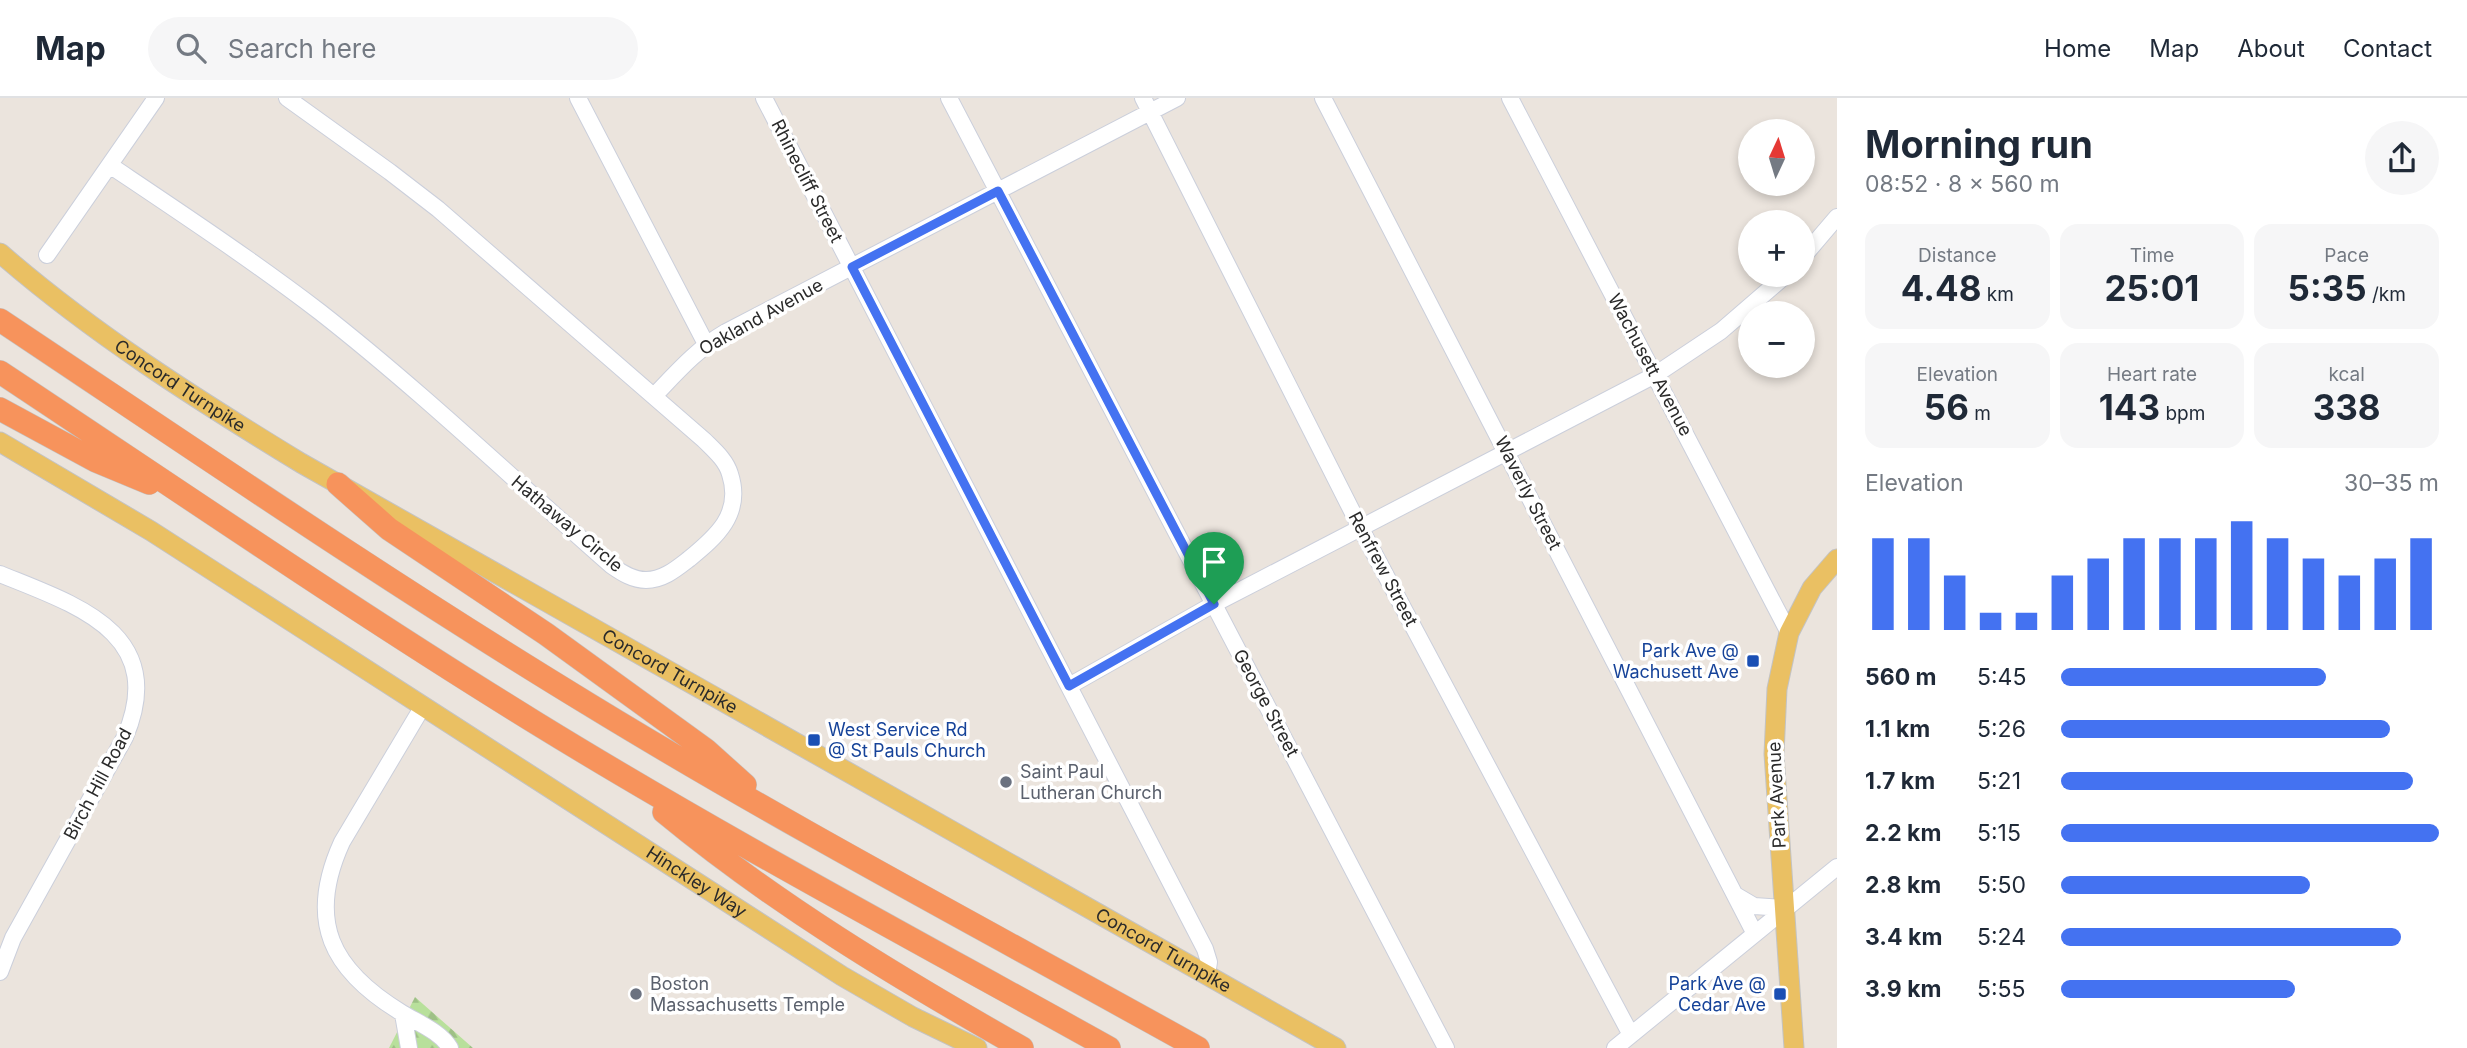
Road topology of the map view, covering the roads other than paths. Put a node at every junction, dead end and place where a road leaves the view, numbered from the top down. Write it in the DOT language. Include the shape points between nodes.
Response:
graph roads {
  1 [pos="156,98"];
  2 [pos="287,98"];
  3 [pos="578,98"];
  4 [pos="764,98"];
  5 [pos="949,98"];
  6 [pos="1177,98"];
  7 [pos="1323,98"];
  8 [pos="1510,98"];
  9 [pos="1147,105"];
  10 [pos="111,166"];
  11 [pos="998,191"];
  12 [pos="1837,216"];
  13 [pos="1815,242"];
  14 [pos="0,253"];
  15 [pos="47,255"];
  16 [pos="852,267"];
  17 [pos="1772,287"];
  18 [pos="0,320"];
  19 [pos="706,344"];
  20 [pos="0,372"];
  21 [pos="1655,375"];
  22 [pos="654,396"];
  23 [pos="0,409"];
  24 [pos="0,442"];
  25 [pos="1507,453"];
  26 [pos="338,484"];
  27 [pos="197,503"];
  28 [pos="1360,527"];
  29 [pos="1837,559"];
  30 [pos="0,573"];
  31 [pos="1214,604"];
  32 [pos="1789,633"];
  33 [pos="1069,686"];
  34 [pos="423,706"];
  35 [pos="613,769"];
  36 [pos="785,819"];
  37 [pos="1837,867"];
  38 [pos="1732,889"];
  39 [pos="1784,908"];
  40 [pos="1755,934"];
  41 [pos="0,972"];
  42 [pos="1207,975"];
  43 [pos="404,1014"];
  44 [pos="1631,1035"];
  45 [pos="409,1048"];
  46 [pos="450,1048"];
  47 [pos="977,1048"];
  48 [pos="1022,1048"];
  49 [pos="1110,1048"];
  50 [pos="1198,1048"];
  51 [pos="1336,1048"];
  52 [pos="1446,1048"];
  53 [pos="1615,1048"];
  54 [pos="1794,1048"];
  1 -- 10 [label="street"];
  2 -- 22 [label="street, Hathaway Circle" via="438,209"];
  3 -- 19 [label="street"];
  4 -- 16 [label="street, Rhinecliff Street"];
  5 -- 11 [label="street, George Street"];
  6 -- 9 [label="street, Oakland Avenue"];
  7 -- 25 [label="street, Waverly Street"];
  8 -- 21 [label="street, Wachusett Avenue"];
  9 -- 11 [label="street, Oakland Avenue"];
  9 -- 28 [label="street, Renfrew Street"];
  10 -- 15 [label="street"];
  10 -- 22 [label="street, Hathaway Circle" via="319,312 611,566 643,580 674,571 716,537 726,521 732,494 725,463"];
  11 -- 16 [label="street, Oakland Avenue"];
  11 -- 31 [label="street, George Street"];
  12 -- 13 [label="street"];
  14 -- 26 [label="main road, Concord Turnpike" via="60,304 116,343"];
  16 -- 19 [label="street, Oakland Avenue"];
  16 -- 33 [label="street, Rhinecliff Street"];
  17 -- 21 [label="street" via="1721,331"];
  18 -- 36 [label="highway" via="463,626"];
  19 -- 22 [label="street, Oakland Avenue"];
  20 -- 27 [label="highway"];
  21 -- 25 [label="street"];
  21 -- 32 [label="street, Wachusett Avenue"];
  23 -- 27 [label="highway" via="96,461"];
  24 -- 34 [label="main road" via="128,517"];
  25 -- 28 [label="street"];
  25 -- 38 [label="street, Waverly Street"];
  26 -- 36 [label="highway" via="389,529 538,628 706,750"];
  26 -- 42 [label="main road, Concord Turnpike"];
  27 -- 35 [label="highway" via="398,636"];
  28 -- 31 [label="street"];
  28 -- 44 [label="street, Renfrew Street"];
  29 -- 32 [label="main road, Park Avenue" via="1812,587"];
  30 -- 41 [label="street, Birch Hill Road" via="83,610 110,628 127,650 137,696 125,737 13,938"];
  31 -- 33 [label="street"];
  31 -- 52 [label="street, George Street"];
  32 -- 39 [label="main road, Park Avenue" via="1781,660 1774,726"];
  33 -- 42 [label="street, Rhinecliff Street" via="1205,949"];
  34 -- 43 [label="street" via="342,842 327,886 328,929 334,948 373,994"];
  34 -- 47 [label="main road, Hinckley Way" via="842,976"];
  35 -- 48 [label="highway" via="711,851 841,941"];
  35 -- 49 [label="highway"];
  36 -- 50 [label="highway"];
  37 -- 39 [label="street"];
  38 -- 39 [label="street" via="1751,905"];
  38 -- 40 [label="street, Waverly Street"];
  39 -- 40 [label="street"];
  39 -- 54 [label="main road, Park Avenue"];
  40 -- 44 [label="street"];
  42 -- 51 [label="main road, Concord Turnpike"];
  43 -- 45 [label="street"];
  43 -- 46 [label="street"];
  44 -- 53 [label="street"];
}
